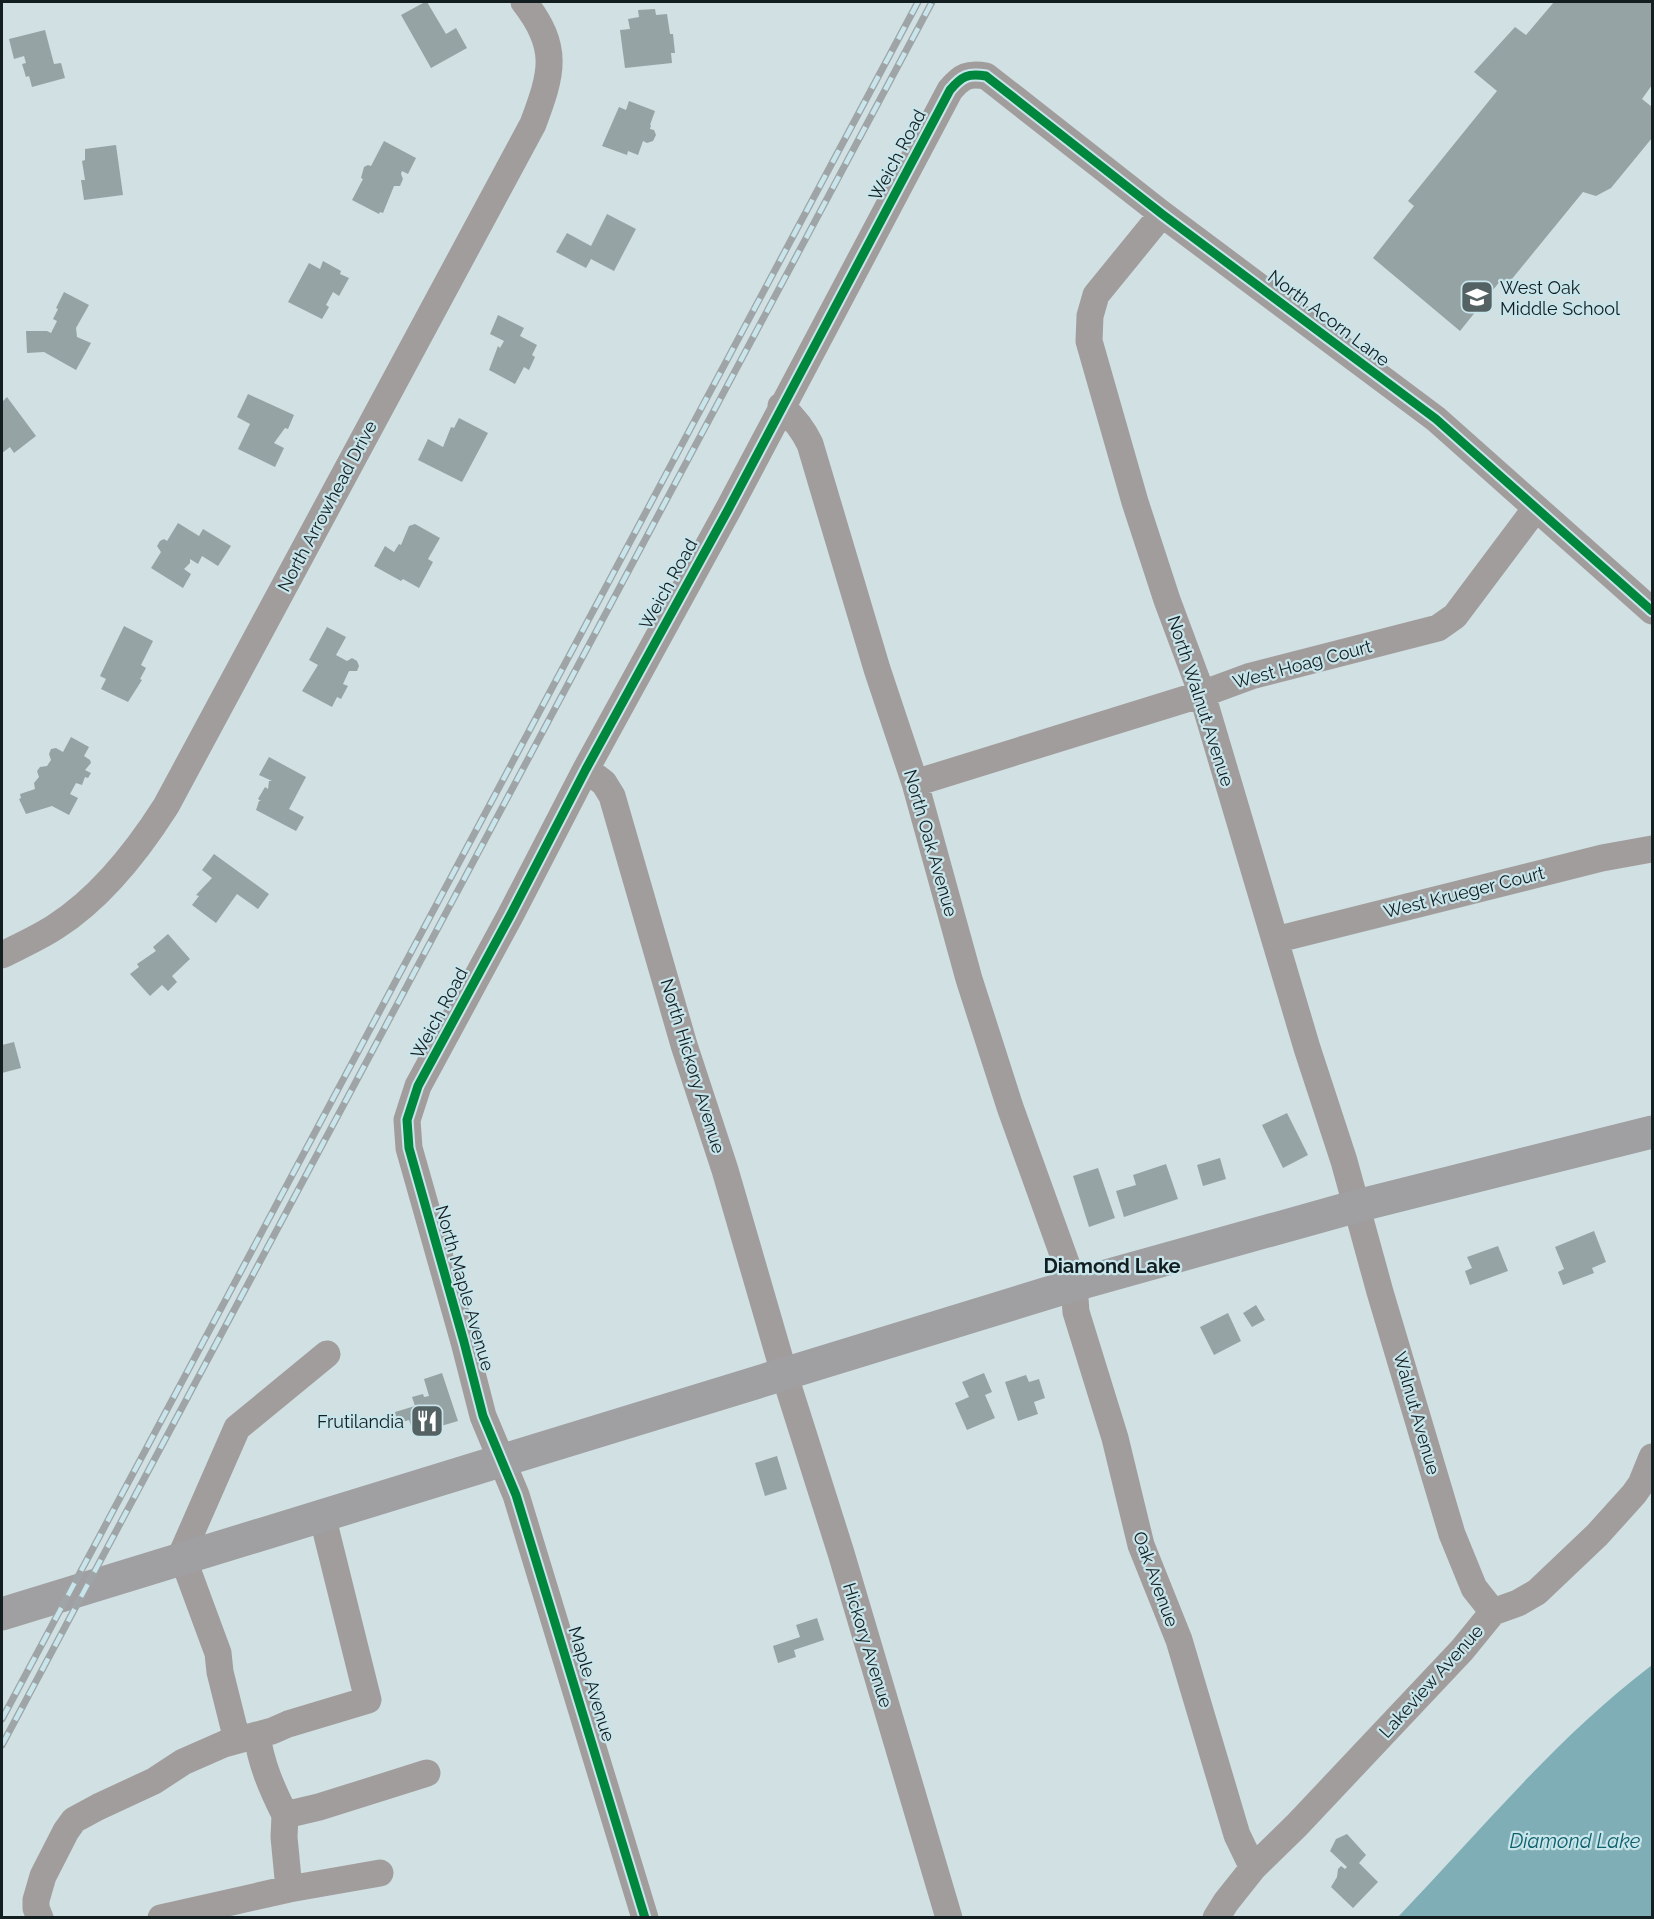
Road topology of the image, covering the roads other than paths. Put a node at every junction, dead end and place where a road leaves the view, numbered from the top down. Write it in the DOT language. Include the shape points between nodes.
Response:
graph roads {
  1 [pos="524,2"];
  2 [pos="972,74"];
  3 [pos="1162,214"];
  4 [pos="782,406"];
  5 [pos="1536,508"];
  6 [pos="1653,610"];
  7 [pos="1202,694"];
  8 [pos="586,769"];
  9 [pos="915,783"];
  10 [pos="1653,849"];
  11 [pos="1275,940"];
  12 [pos="2,955"];
  13 [pos="407,1120"];
  14 [pos="1651,1139"];
  15 [pos="1357,1206"];
  16 [pos="1074,1285"];
  17 [pos="327,1354"];
  18 [pos="784,1373"];
  19 [pos="1653,1457"];
  20 [pos="503,1461"];
  21 [pos="322,1515"];
  22 [pos="180,1557"];
  23 [pos="1493,1612"];
  24 [pos="2,1614"];
  25 [pos="247,1738"];
  26 [pos="427,1773"];
  27 [pos="285,1815"];
  28 [pos="1254,1868"];
  29 [pos="380,1873"];
  30 [pos="289,1889"];
  31 [pos="40,1917"];
  32 [pos="161,1917"];
  33 [pos="645,1917"];
  34 [pos="949,1917"];
  35 [pos="1216,1917"];
  1 -- 12 [label="street, North Arrowhead Drive" via="548,42 550,72 533,124 166,806 142,843 94,895 57,926"];
  2 -- 3 [label="street, North Acorn Lane" via="986,76"];
  2 -- 4 [label="street, Weich Road" via="950,90"];
  3 -- 5 [label="street, North Acorn Lane" via="1436,419"];
  3 -- 7 [label="street, North Walnut Avenue" via="1096,295 1089,341 1138,512"];
  4 -- 8 [label="street, Weich Road"];
  4 -- 9 [label="street, North Oak Avenue" via="810,444"];
  5 -- 6 [label="street, North Acorn Lane"];
  5 -- 7 [label="street, West Hoag Court" via="1455,616 1438,628 1251,676"];
  7 -- 9 [label="street, West Hoag Court"];
  7 -- 11 [label="street, North Walnut Avenue"];
  8 -- 13 [label="street, Weich Road" via="418,1086"];
  8 -- 18 [label="street, North Hickory Avenue" via="604,783 612,796"];
  9 -- 16 [label="street, North Oak Avenue" via="969,979"];
  10 -- 11 [label="street, West Krueger Court" via="1602,858"];
  11 -- 15 [label="street, North Walnut Avenue"];
  13 -- 20 [label="street, North Maple Avenue" via="409,1148 483,1416"];
  14 -- 15 [label="main road"];
  15 -- 16 [label="main road"];
  15 -- 23 [label="street, Walnut Avenue" via="1452,1534 1474,1588"];
  16 -- 18 [label="main road"];
  16 -- 28 [label="street, Oak Avenue" via="1076,1312 1115,1438 1142,1545 1179,1640 1237,1835"];
  17 -- 22 [label="street" via="237,1428"];
  18 -- 20 [label="main road"];
  18 -- 34 [label="street, Hickory Avenue"];
  19 -- 23 [label="street, Lakeview Avenue" via="1634,1494 1597,1535 1537,1592"];
  20 -- 21 [label="main road"];
  20 -- 33 [label="street, Maple Avenue"];
  21 -- 22 [label="main road"];
  21 -- 25 [label="street" via="368,1700"];
  22 -- 24 [label="main road"];
  22 -- 25 [label="street"];
  23 -- 28 [label="street, Lakeview Avenue"];
  25 -- 27 [label="street" via="260,1756"];
  25 -- 31 [label="street" via="183,1762 153,1782 74,1820 43,1876 36,1900"];
  26 -- 27 [label="street"];
  27 -- 30 [label="street"];
  28 -- 35 [label="street, Lakeview Avenue"];
  29 -- 30 [label="street"];
  30 -- 32 [label="street"];
}
